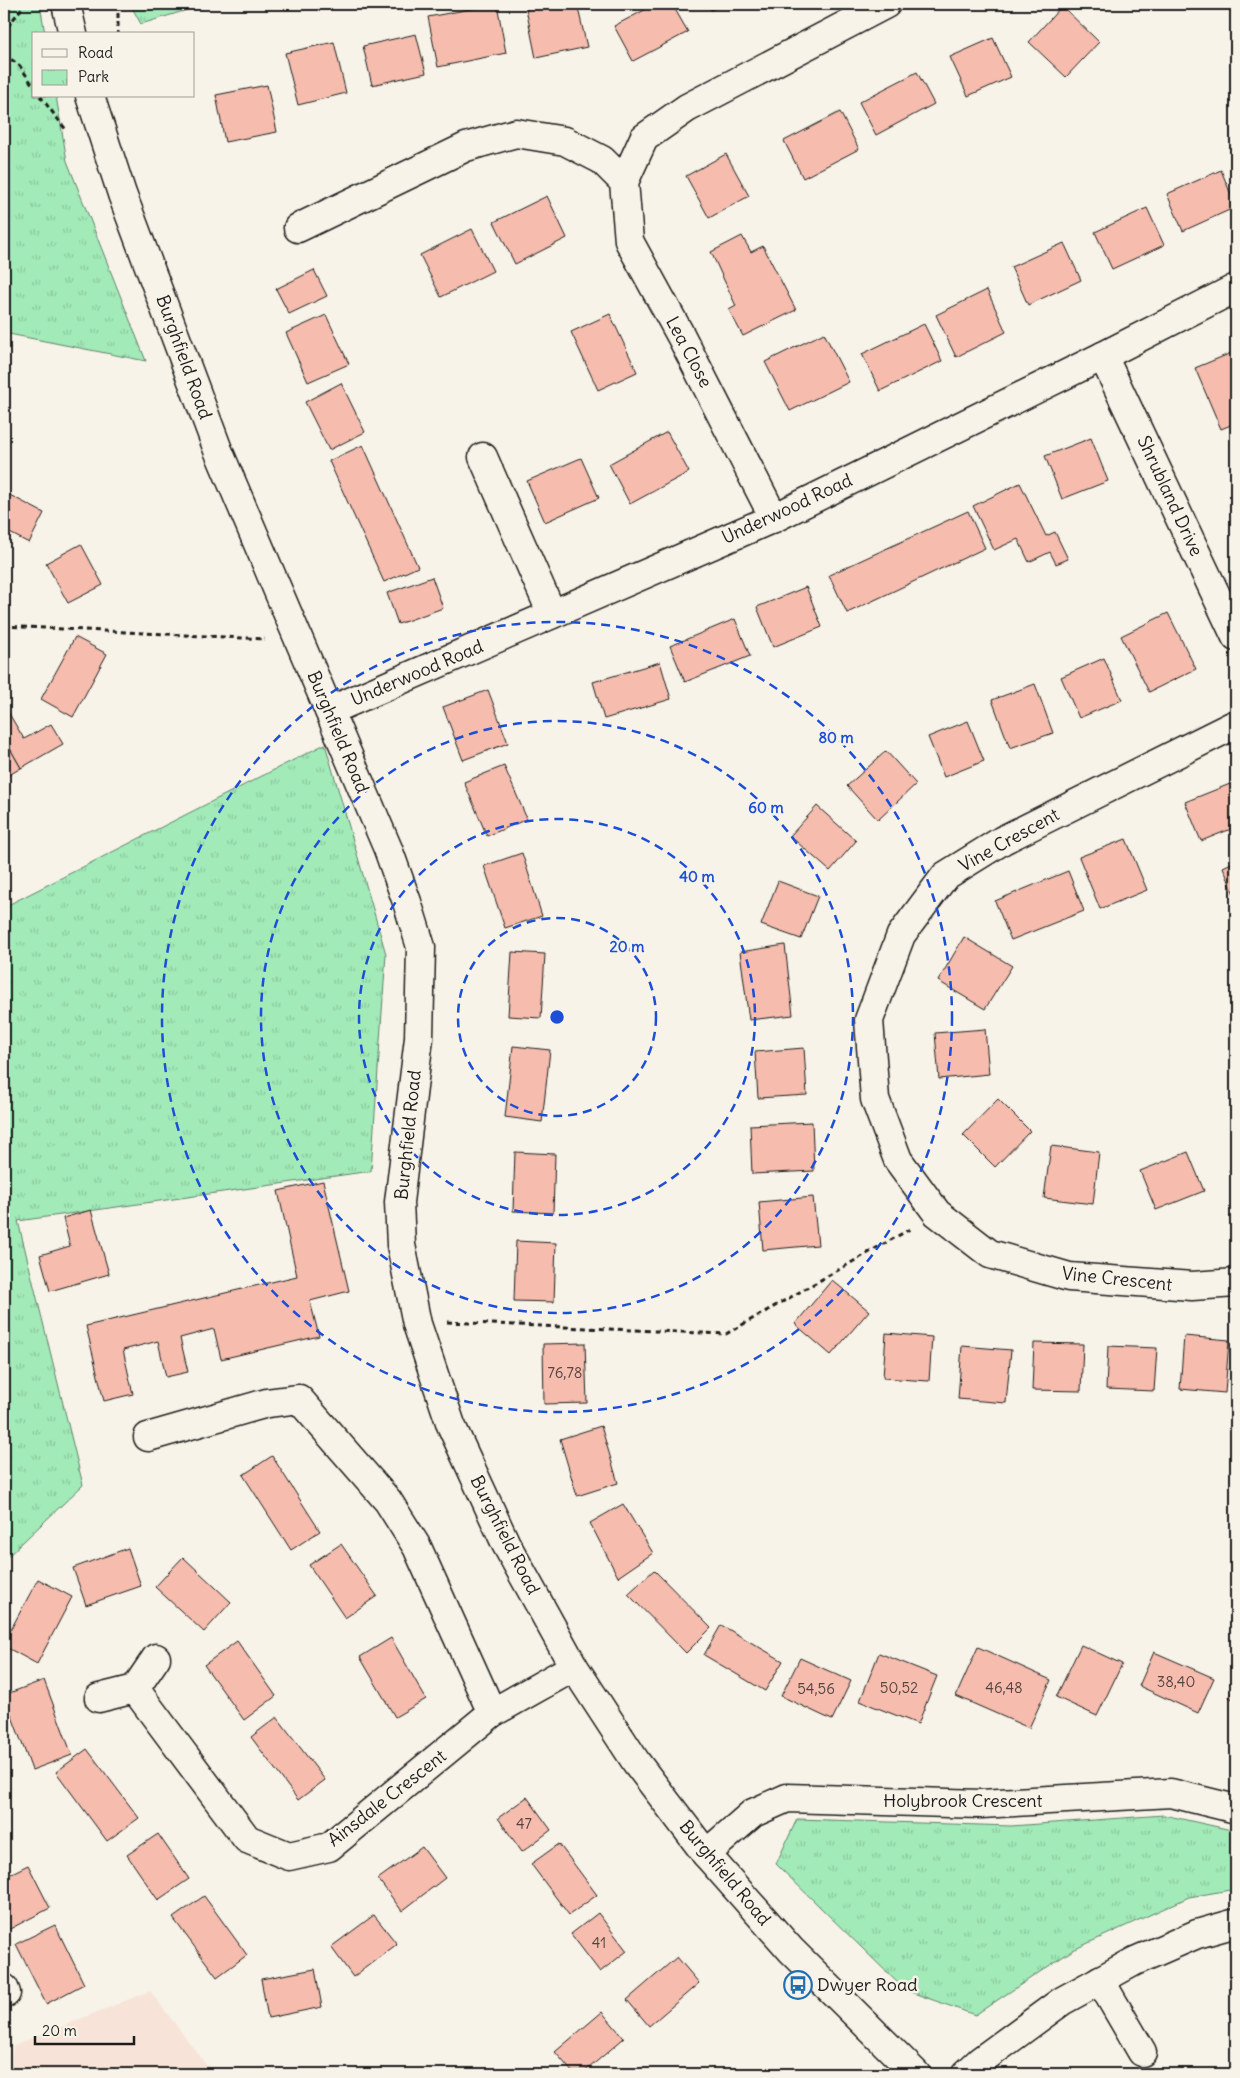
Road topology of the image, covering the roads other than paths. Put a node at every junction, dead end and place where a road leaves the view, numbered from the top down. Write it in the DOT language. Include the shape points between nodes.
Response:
graph roads {
  1 [pos="886,4"];
  2 [pos="66,6"];
  3 [pos="72,32"];
  4 [pos="91,98"];
  5 [pos="624,182"];
  6 [pos="298,228"];
  7 [pos="1236,288"];
  8 [pos="1103,356"];
  9 [pos="483,457"];
  10 [pos="774,518"];
  11 [pos="552,614"];
  12 [pos="1236,637"];
  13 [pos="329,711"];
  14 [pos="1236,724"];
  15 [pos="1236,1283"];
  16 [pos="148,1437"];
  17 [pos="156,1658"];
  18 [pos="574,1667"];
  19 [pos="134,1689"];
  20 [pos="99,1698"];
  21 [pos="492,1713"];
  22 [pos="1236,1809"];
  23 [pos="706,1854"];
  24 [pos="1236,1923"];
  25 [pos="1100,1980"];
  26 [pos="1142,2052"];
  27 [pos="916,2074"];
  28 [pos="966,2074"];
  1 -- 5 [label="street, Lea Close" via="687,108 644,138"];
  2 -- 3 [label="street"];
  4 -- 13 [label="street, Burghfield Road" via="122,194 218,450"];
  5 -- 6 [label="street" via="602,160 565,141 516,133 466,147"];
  5 -- 10 [label="street, Lea Close" via="629,242"];
  7 -- 8 [label="street, Underwood Road"];
  8 -- 10 [label="street, Underwood Road"];
  8 -- 12 [label="street, Shrubland Drive"];
  9 -- 11 [label="street"];
  10 -- 11 [label="street, Underwood Road"];
  11 -- 13 [label="street, Underwood Road"];
  13 -- 18 [label="street, Burghfield Road" via="388,849 421,947 419,1038 399,1202 402,1245 417,1324 451,1425 506,1544"];
  14 -- 15 [label="street, Vine Crescent" via="1011,835 945,876 901,934 869,1020 875,1099 898,1160 937,1213 990,1254 1070,1277 1192,1286"];
  16 -- 21 [label="street" via="267,1403 299,1399 388,1501 417,1547"];
  17 -- 19 [label="street"];
  18 -- 21 [label="street, Ainsdale Crescent"];
  18 -- 23 [label="street, Burghfield Road" via="636,1762"];
  19 -- 20 [label="street"];
  19 -- 21 [label="street, Ainsdale Crescent" via="247,1839 289,1856 329,1847"];
  22 -- 23 [label="street, Holybrook Crescent" via="1171,1793 981,1804 786,1798 753,1813"];
  23 -- 27 [label="street, Burghfield Road" via="791,1950"];
  24 -- 25 [label="street" via="1197,1934"];
  25 -- 26 [label="street"];
  25 -- 28 [label="street" via="1062,2001"];
}
